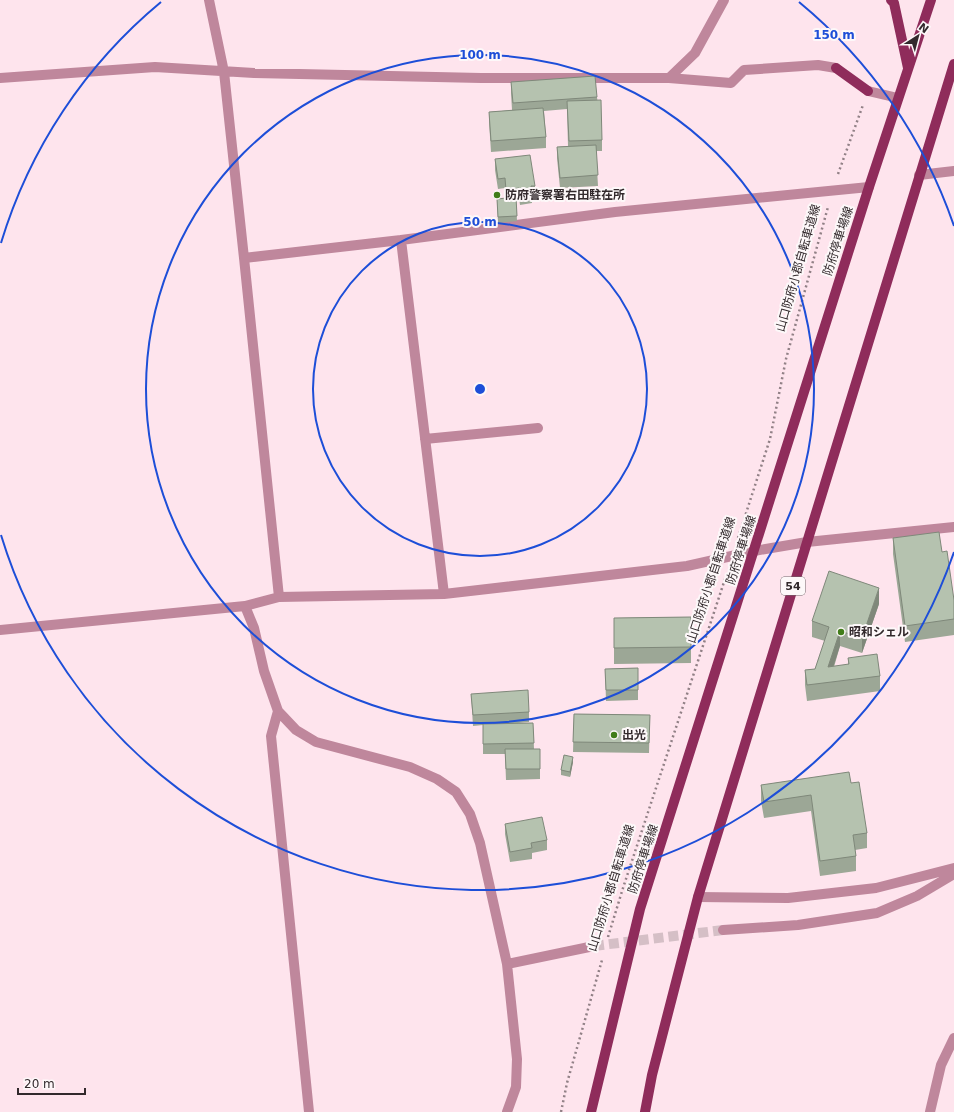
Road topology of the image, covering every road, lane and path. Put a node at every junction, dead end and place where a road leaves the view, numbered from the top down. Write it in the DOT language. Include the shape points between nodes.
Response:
graph roads {
  1 [pos="209,0"];
  2 [pos="724,0"];
  3 [pos="891,0"];
  4 [pos="930,0"];
  5 [pos="954,64"];
  6 [pos="836,68"];
  7 [pos="908,70"];
  8 [pos="224,72"];
  9 [pos="0,78"];
  10 [pos="669,78"];
  11 [pos="868,92"];
  12 [pos="898,98"];
  13 [pos="954,171"];
  14 [pos="919,175"];
  15 [pos="869,187"];
  16 [pos="833,190"];
  17 [pos="401,240"];
  18 [pos="244,258"];
  19 [pos="538,428"];
  20 [pos="425,439"];
  21 [pos="954,527"];
  22 [pos="807,542"];
  23 [pos="754,551"];
  24 [pos="733,556"];
  25 [pos="444,594"];
  26 [pos="279,597"];
  27 [pos="245,606"];
  28 [pos="0,630"];
  29 [pos="278,711"];
  30 [pos="954,868"];
  31 [pos="954,874"];
  32 [pos="698,897"];
  33 [pos="723,930"];
  34 [pos="608,940"];
  35 [pos="594,946"];
  36 [pos="603,956"];
  37 [pos="507,964"];
  38 [pos="954,1038"];
  39 [pos="309,1112"];
  40 [pos="507,1112"];
  41 [pos="561,1112"];
  42 [pos="591,1112"];
  43 [pos="646,1112"];
  44 [pos="930,1112"];
  1 -- 8 [label="street"];
  2 -- 10 [label="street" via="695,53"];
  3 -- 7 [label="main road" via="894,3"];
  4 -- 7 [label="main road, 防府停車場線"];
  5 -- 14 [label="main road, 54"];
  6 -- 10 [label="street" via="818,65 744,70 731,83"];
  6 -- 11 [label="main road"];
  7 -- 12 [label="main road, 防府停車場線"];
  8 -- 9 [label="street" via="155,67"];
  8 -- 10 [label="street" via="473,78"];
  8 -- 18 [label="street"];
  11 -- 12 [label="street"];
  11 -- 16 [label="path, 山口防府小郡自転車道線"];
  12 -- 15 [label="main road, 防府停車場線"];
  13 -- 14 [label="street"];
  14 -- 22 [label="main road, 54"];
  15 -- 16 [label="street"];
  15 -- 23 [label="main road, 防府停車場線"];
  16 -- 17 [label="street" via="615,212"];
  16 -- 24 [label="path, 山口防府小郡自転車道線" via="786,359 770,438"];
  17 -- 18 [label="street"];
  17 -- 20 [label="street"];
  18 -- 26 [label="street"];
  19 -- 20 [label="street"];
  20 -- 25 [label="street"];
  21 -- 22 [label="street"];
  22 -- 23 [label="street"];
  22 -- 32 [label="main road, 54"];
  23 -- 24 [label="street"];
  23 -- 42 [label="main road, 防府停車場線" via="640,909"];
  24 -- 25 [label="street" via="687,566"];
  24 -- 34 [label="path, 山口防府小郡自転車道線" via="622,888"];
  25 -- 26 [label="street"];
  26 -- 27 [label="street"];
  27 -- 28 [label="street"];
  27 -- 29 [label="street"];
  29 -- 37 [label="street" via="296,730 316,742 410,767 437,779 456,792 470,814 480,844"];
  29 -- 39 [label="street" via="271,736"];
  30 -- 32 [label="street" via="876,888 788,898"];
  31 -- 33 [label="street" via="917,896 877,913 798,925"];
  32 -- 43 [label="main road, 54" via="652,1075"];
  35 -- 37 [label="street"];
  36 -- 41 [label="path, 山口防府小郡自転車道線"];
  37 -- 40 [label="street" via="517,1059 516,1087"];
  38 -- 44 [label="street" via="941,1065"];
}
